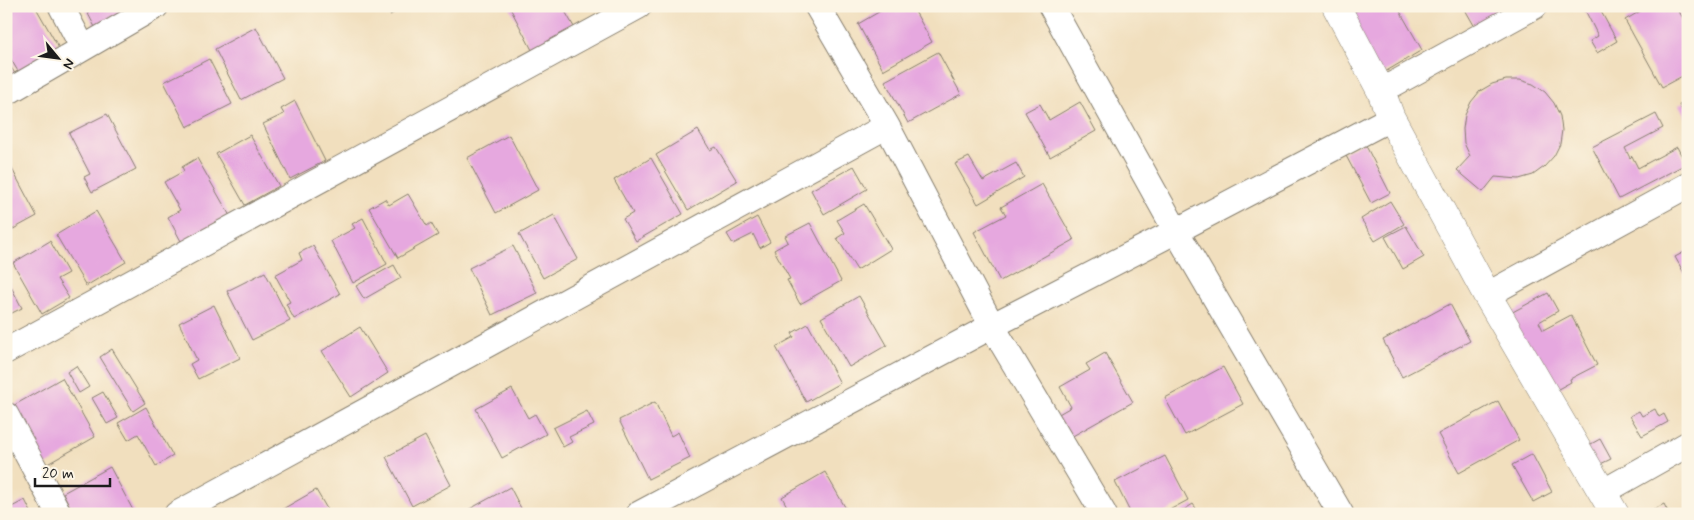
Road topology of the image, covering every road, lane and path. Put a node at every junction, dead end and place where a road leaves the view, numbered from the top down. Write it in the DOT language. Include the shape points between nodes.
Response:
graph roads {
  1 [pos="61,6"];
  2 [pos="156,6"];
  3 [pos="639,6"];
  4 [pos="817,6"];
  5 [pos="1051,6"];
  6 [pos="1336,6"];
  7 [pos="1535,6"];
  8 [pos="83,48"];
  9 [pos="1381,91"];
  10 [pos="6,94"];
  11 [pos="1391,118"];
  12 [pos="887,126"];
  13 [pos="1688,185"];
  14 [pos="1176,231"];
  15 [pos="1487,295"];
  16 [pos="992,326"];
  17 [pos="6,351"];
  18 [pos="6,415"];
  19 [pos="1688,444"];
  20 [pos="1609,503"];
  21 [pos="1103,513"];
  22 [pos="59,514"];
  23 [pos="177,514"];
  24 [pos="639,514"];
  25 [pos="1341,514"];
  1 -- 8 [label="street"];
  2 -- 8 [label="street"];
  3 -- 17 [label="street"];
  4 -- 12 [label="street"];
  5 -- 14 [label="street"];
  6 -- 9 [label="street"];
  7 -- 9 [label="street"];
  8 -- 10 [label="street"];
  9 -- 11 [label="street"];
  11 -- 14 [label="street"];
  11 -- 15 [label="street"];
  12 -- 16 [label="street"];
  12 -- 23 [label="street"];
  13 -- 15 [label="street"];
  14 -- 16 [label="street"];
  14 -- 25 [label="street"];
  15 -- 20 [label="street"];
  16 -- 21 [label="street"];
  16 -- 24 [label="street"];
  18 -- 22 [label="street"];
  19 -- 20 [label="street"];
}
